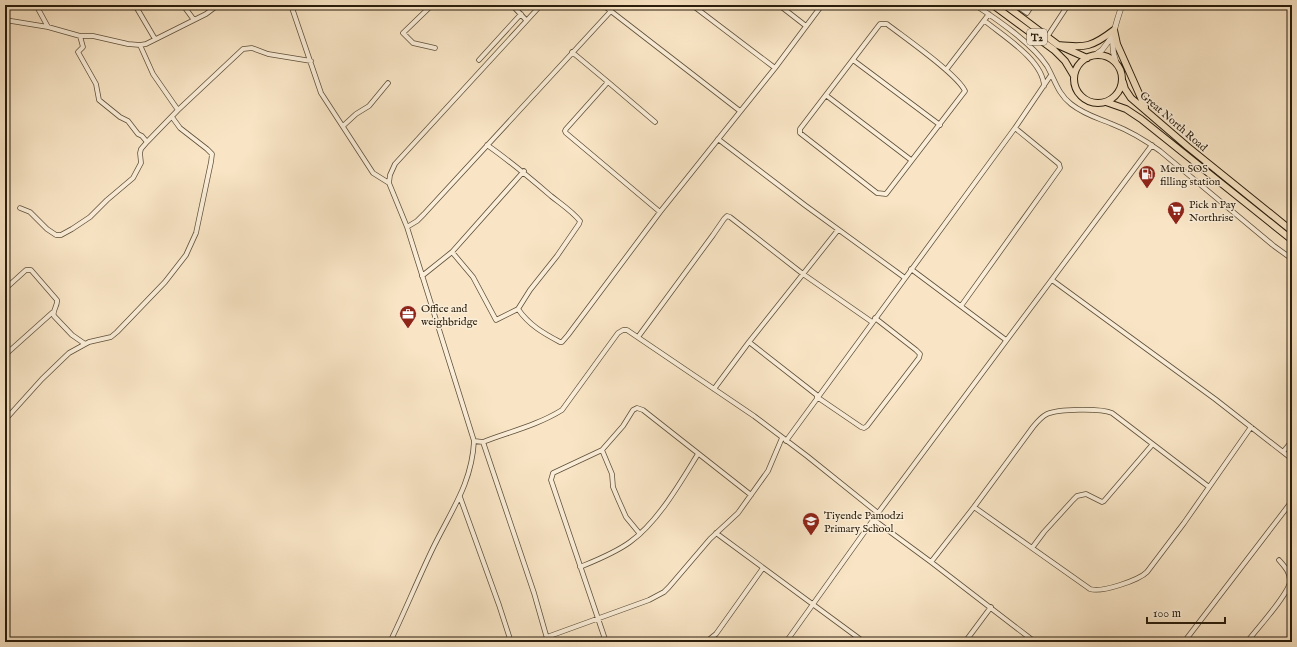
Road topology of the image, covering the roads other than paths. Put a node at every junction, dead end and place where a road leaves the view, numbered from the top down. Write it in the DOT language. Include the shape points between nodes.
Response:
graph roads {
  1 [pos="36,5"];
  2 [pos="135,5"];
  3 [pos="183,5"];
  4 [pos="218,5"];
  5 [pos="291,5"];
  6 [pos="432,5"];
  7 [pos="512,5"];
  8 [pos="541,5"];
  9 [pos="603,5"];
  10 [pos="692,5"];
  11 [pos="779,5"];
  12 [pos="822,5"];
  13 [pos="975,5"];
  14 [pos="993,5"];
  15 [pos="1005,5"];
  16 [pos="1016,5"];
  17 [pos="1032,5"];
  18 [pos="1068,5"];
  19 [pos="1122,5"];
  20 [pos="610,12"];
  21 [pos="521,14"];
  22 [pos="989,14"];
  23 [pos="5,20"];
  24 [pos="194,20"];
  25 [pos="526,20"];
  26 [pos="985,21"];
  27 [pos="806,26"];
  28 [pos="48,27"];
  29 [pos="1114,32"];
  30 [pos="80,36"];
  31 [pos="1048,37"];
  32 [pos="155,39"];
  33 [pos="140,45"];
  34 [pos="1058,45"];
  35 [pos="435,48"];
  36 [pos="489,48"];
  37 [pos="572,52"];
  38 [pos="496,54"];
  39 [pos="1095,55"];
  40 [pos="1087,58"];
  41 [pos="479,60"];
  42 [pos="853,60"];
  43 [pos="311,61"];
  44 [pos="1117,65"];
  45 [pos="775,68"];
  46 [pos="946,70"];
  47 [pos="1051,75"];
  48 [pos="1074,76"];
  49 [pos="608,82"];
  50 [pos="1123,82"];
  51 [pos="388,83"];
  52 [pos="1044,86"];
  53 [pos="827,96"];
  54 [pos="1106,102"];
  55 [pos="178,110"];
  56 [pos="740,111"];
  57 [pos="1146,111"];
  58 [pos="172,117"];
  59 [pos="655,122"];
  60 [pos="940,125"];
  61 [pos="343,126"];
  62 [pos="1015,128"];
  63 [pos="718,139"];
  64 [pos="147,142"];
  65 [pos="487,145"];
  66 [pos="1152,145"];
  67 [pos="911,160"];
  68 [pos="524,171"];
  69 [pos="389,183"];
  70 [pos="20,208"];
  71 [pos="660,212"];
  72 [pos="407,227"];
  73 [pos="838,230"];
  74 [pos="1292,231"];
  75 [pos="1292,240"];
  76 [pos="452,252"];
  77 [pos="1292,259"];
  78 [pos="911,269"];
  79 [pos="803,274"];
  80 [pos="422,276"];
  81 [pos="905,278"];
  82 [pos="1052,280"];
  83 [pos="5,288"];
  84 [pos="961,306"];
  85 [pos="518,309"];
  86 [pos="53,312"];
  87 [pos="875,318"];
  88 [pos="872,322"];
  89 [pos="638,337"];
  90 [pos="1006,340"];
  91 [pos="749,342"];
  92 [pos="85,344"];
  93 [pos="5,355"];
  94 [pos="714,389"];
  95 [pos="818,396"];
  96 [pos="5,420"];
  97 [pos="1251,427"];
  98 [pos="784,440"];
  99 [pos="474,441"];
  100 [pos="1292,441"];
  101 [pos="483,442"];
  102 [pos="1152,445"];
  103 [pos="602,450"];
  104 [pos="1283,452"];
  105 [pos="698,454"];
  106 [pos="1292,459"];
  107 [pos="1209,486"];
  108 [pos="751,495"];
  109 [pos="460,497"];
  110 [pos="1292,501"];
  111 [pos="974,507"];
  112 [pos="878,513"];
  113 [pos="874,520"];
  114 [pos="716,533"];
  115 [pos="640,534"];
  116 [pos="1032,548"];
  117 [pos="1279,560"];
  118 [pos="931,562"];
  119 [pos="580,567"];
  120 [pos="763,568"];
  121 [pos="1291,584"];
  122 [pos="813,605"];
  123 [pos="991,607"];
  124 [pos="598,619"];
  125 [pos="547,640"];
  126 [pos="390,642"];
  127 [pos="511,642"];
  128 [pos="606,642"];
  129 [pos="706,642"];
  130 [pos="786,642"];
  131 [pos="864,642"];
  132 [pos="965,642"];
  133 [pos="1035,642"];
  134 [pos="1184,642"];
  135 [pos="1247,642"];
  1 -- 28 [label="street"];
  2 -- 32 [label="street"];
  3 -- 24 [label="street"];
  4 -- 24 [label="street"];
  5 -- 43 [label="street"];
  6 -- 35 [label="street" via="403,33 413,43"];
  7 -- 21 [label="street"];
  8 -- 25 [label="street"];
  9 -- 20 [label="street"];
  10 -- 45 [label="street"];
  11 -- 27 [label="street"];
  12 -- 27 [label="street"];
  13 -- 22 [label="street"];
  14 -- 48 [label="main road, T2" via="1054,50 1065,61"];
  15 -- 31 [label="main road, T2"];
  16 -- 17 [label="street" via="1028,13"];
  18 -- 31 [label="street"];
  19 -- 29 [label="street"];
  20 -- 37 [label="street"];
  20 -- 56 [label="street"];
  21 -- 25 [label="street"];
  21 -- 36 [label="street"];
  22 -- 26 [label="street"];
  22 -- 47 [label="street" via="1025,42 1047,66"];
  23 -- 28 [label="street"];
  24 -- 32 [label="street"];
  25 -- 38 [label="street"];
  26 -- 46 [label="street"];
  26 -- 52 [label="street" via="1028,57 1039,71"];
  27 -- 45 [label="street"];
  28 -- 30 [label="street"];
  29 -- 34 [label="main road" via="1098,42 1079,47"];
  29 -- 39 [label="street" via="1108,43"];
  29 -- 44 [label="street" via="1112,45"];
  29 -- 57 [label="main road"];
  30 -- 33 [label="street" via="94,36"];
  30 -- 64 [label="street" via="83,47 78,52 96,84 99,100 128,121"];
  31 -- 34 [label="main road, T2"];
  32 -- 33 [label="street"];
  33 -- 55 [label="street" via="153,74"];
  34 -- 40 [label="main road, T2"];
  36 -- 38 [label="street"];
  36 -- 41 [label="street"];
  37 -- 49 [label="street"];
  37 -- 65 [label="street"];
  38 -- 69 [label="street" via="395,164"];
  39 -- 40 [label="main road"];
  39 -- 44 [label="main road" via="1107,57"];
  40 -- 48 [label="main road" via="1079,64"];
  42 -- 46 [label="street" via="880,24 885,24"];
  42 -- 53 [label="street"];
  42 -- 60 [label="street"];
  43 -- 55 [label="street" via="268,54 252,48 243,49"];
  43 -- 61 [label="street" via="321,93"];
  44 -- 50 [label="main road" via="1121,70"];
  45 -- 56 [label="street"];
  46 -- 60 [label="street" via="965,91"];
  47 -- 52 [label="street"];
  47 -- 66 [label="street" via="1070,104"];
  48 -- 54 [label="main road, T2" via="1076,87 1082,96 1091,102"];
  49 -- 59 [label="street"];
  49 -- 71 [label="street" via="565,131"];
  50 -- 54 [label="main road" via="1119,93"];
  50 -- 57 [label="main road, Great North Road" via="1131,98"];
  51 -- 61 [label="street" via="369,106"];
  52 -- 62 [label="street"];
  53 -- 67 [label="street"];
  53 -- 67 [label="street" via="800,129 800,134 877,193 886,194"];
  54 -- 75 [label="main road, Great North Road / T2" via="1126,109 1141,119"];
  55 -- 58 [label="street"];
  56 -- 63 [label="street"];
  57 -- 74 [label="main road, Great North Road"];
  58 -- 64 [label="street"];
  58 -- 92 [label="street" via="180,128 212,154 196,233 186,255 175,270 111,337"];
  60 -- 67 [label="street"];
  61 -- 69 [label="street" via="373,174"];
  62 -- 78 [label="street"];
  62 -- 84 [label="street" via="1059,164 1060,168"];
  63 -- 71 [label="street"];
  63 -- 73 [label="street"];
  64 -- 70 [label="street" via="141,149 141,163 133,178 90,217 72,229 56,235 30,212"];
  65 -- 68 [label="street"];
  65 -- 72 [label="street" via="424,214"];
  66 -- 77 [label="street"];
  66 -- 82 [label="street"];
  68 -- 76 [label="street"];
  68 -- 85 [label="street" via="580,221"];
  69 -- 72 [label="street"];
  71 -- 85 [label="street" via="562,342 532,326"];
  72 -- 80 [label="street"];
  73 -- 79 [label="street"];
  73 -- 81 [label="street"];
  76 -- 80 [label="street"];
  76 -- 85 [label="street" via="473,277 496,320"];
  78 -- 81 [label="street"];
  78 -- 84 [label="street"];
  79 -- 88 [label="street"];
  79 -- 89 [label="street" via="726,216"];
  79 -- 91 [label="street"];
  80 -- 99 [label="street"];
  81 -- 87 [label="street"];
  82 -- 90 [label="street"];
  82 -- 97 [label="street"];
  83 -- 86 [label="street" via="26,270 31,270 57,300"];
  84 -- 90 [label="street"];
  86 -- 92 [label="street" via="72,335"];
  86 -- 93 [label="street"];
  87 -- 88 [label="street"];
  87 -- 95 [label="street" via="916,350 920,354 919,358 864,428"];
  88 -- 95 [label="street"];
  89 -- 94 [label="street"];
  89 -- 101 [label="street" via="627,330 618,333 562,410 551,417"];
  90 -- 112 [label="street"];
  91 -- 94 [label="street"];
  91 -- 95 [label="street"];
  92 -- 96 [label="street" via="61,360"];
  94 -- 98 [label="street"];
  95 -- 98 [label="street"];
  97 -- 104 [label="street"];
  97 -- 107 [label="street"];
  98 -- 108 [label="street" via="768,471"];
  98 -- 112 [label="street"];
  99 -- 101 [label="street"];
  99 -- 109 [label="street" via="470,470"];
  100 -- 104 [label="street"];
  101 -- 125 [label="street" via="534,593"];
  102 -- 107 [label="street"];
  102 -- 111 [label="street" via="1108,411 1047,414 1039,419"];
  102 -- 116 [label="street" via="1104,501 1098,501 1086,494 1077,496"];
  103 -- 105 [label="street" via="637,408"];
  103 -- 115 [label="street" via="612,474 613,487 626,517"];
  103 -- 119 [label="street" via="556,471 551,476"];
  104 -- 106 [label="street"];
  105 -- 108 [label="street"];
  105 -- 115 [label="street" via="684,479"];
  107 -- 116 [label="street" via="1147,572 1119,585 1090,589"];
  108 -- 114 [label="street"];
  109 -- 126 [label="street"];
  109 -- 127 [label="street"];
  110 -- 134 [label="street"];
  111 -- 116 [label="street"];
  111 -- 118 [label="street"];
  112 -- 113 [label="street"];
  113 -- 118 [label="street"];
  113 -- 122 [label="street"];
  114 -- 120 [label="street"];
  114 -- 124 [label="street" via="664,592"];
  115 -- 119 [label="street" via="618,550"];
  117 -- 121 [label="street" via="1288,571"];
  118 -- 123 [label="street"];
  119 -- 124 [label="street"];
  120 -- 122 [label="street"];
  120 -- 129 [label="street" via="716,634"];
  121 -- 135 [label="street"];
  122 -- 130 [label="street"];
  122 -- 131 [label="street"];
  123 -- 132 [label="street"];
  123 -- 133 [label="street"];
  124 -- 125 [label="street"];
  124 -- 128 [label="street"];
}
